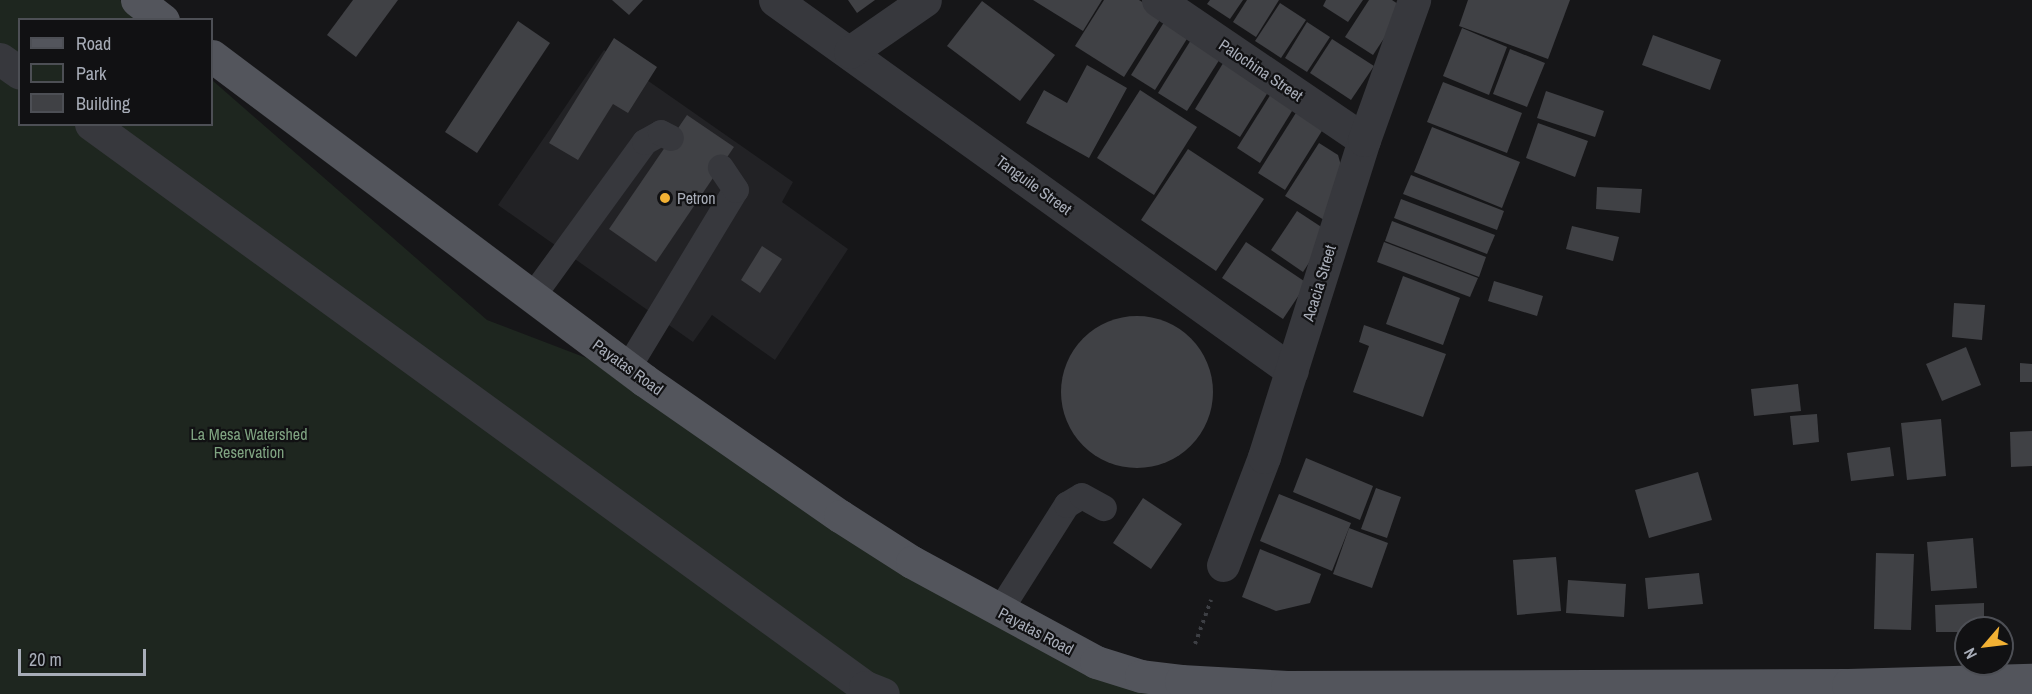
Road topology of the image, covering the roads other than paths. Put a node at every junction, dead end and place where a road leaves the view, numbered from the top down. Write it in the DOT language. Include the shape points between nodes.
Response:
graph roads {
  1 [pos="137,0"];
  2 [pos="775,0"];
  3 [pos="925,0"];
  4 [pos="1158,0"];
  5 [pos="1414,0"];
  6 [pos="160,18"];
  7 [pos="850,52"];
  8 [pos="213,57"];
  9 [pos="0,58"];
  10 [pos="18,72"];
  11 [pos="94,126"];
  12 [pos="671,138"];
  13 [pos="1364,140"];
  14 [pos="721,168"];
  15 [pos="533,296"];
  16 [pos="628,368"];
  17 [pos="1292,371"];
  18 [pos="1104,508"];
  19 [pos="1223,565"];
  20 [pos="999,612"];
  21 [pos="2032,680"];
  22 [pos="883,694"];
  1 -- 6 [label="main road"];
  2 -- 7 [label="street, Tanguile Street"];
  3 -- 7 [label="street"];
  4 -- 13 [label="street, Palochina Street"];
  5 -- 13 [label="street, Acacia Street"];
  7 -- 17 [label="street, Tanguile Street"];
  8 -- 15 [label="main road, Payatas Road"];
  9 -- 10 [label="street"];
  11 -- 22 [label="street" via="865,687"];
  12 -- 15 [label="lane" via="661,133 645,142"];
  13 -- 17 [label="street, Acacia Street"];
  14 -- 16 [label="lane" via="736,190"];
  15 -- 16 [label="main road, Payatas Road"];
  16 -- 20 [label="main road, Payatas Road" via="840,516"];
  17 -- 19 [label="street, Acacia Street"];
  18 -- 20 [label="lane" via="1082,496 1067,505"];
  20 -- 21 [label="main road, Payatas Road" via="1096,662 1141,676 1181,681 1309,687 1848,685"];
}
